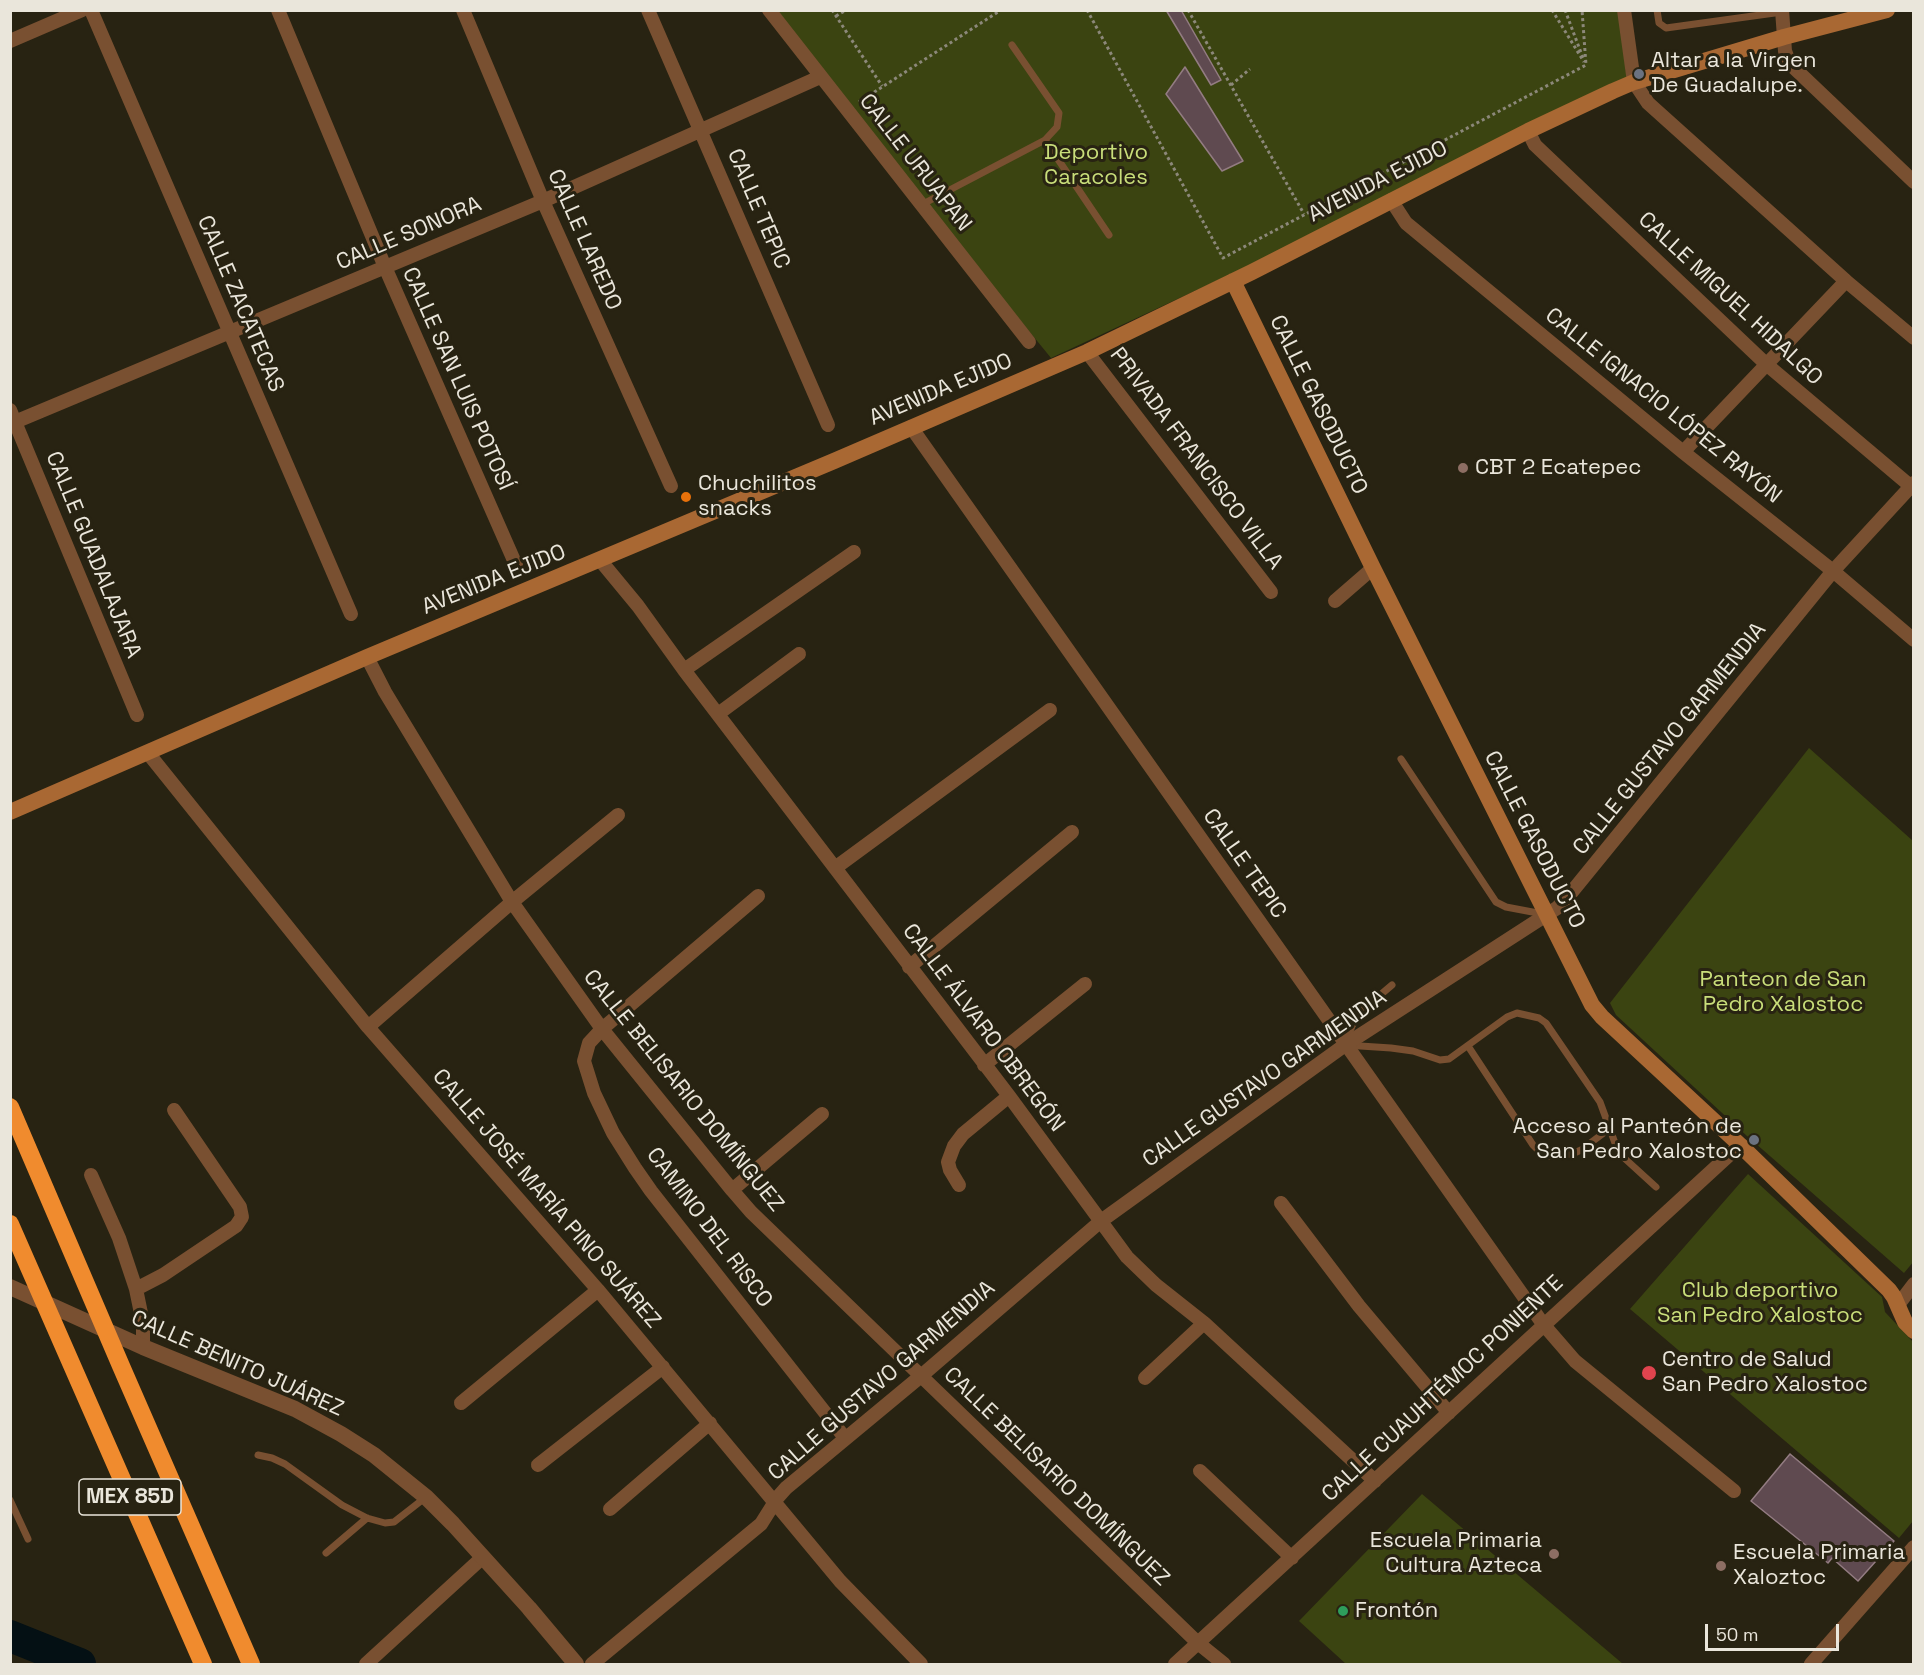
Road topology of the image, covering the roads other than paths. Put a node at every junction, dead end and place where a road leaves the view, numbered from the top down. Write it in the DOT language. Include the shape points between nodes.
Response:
graph roads {
  1 [pos="82,10"];
  2 [pos="91,10"];
  3 [pos="278,10"];
  4 [pos="463,10"];
  5 [pos="648,10"];
  6 [pos="769,10"];
  7 [pos="1624,10"];
  8 [pos="1657,10"];
  9 [pos="1782,11"];
  10 [pos="1875,12"];
  11 [pos="1784,37"];
  12 [pos="10,41"];
  13 [pos="1012,45"];
  14 [pos="820,77"];
  15 [pos="1634,82"];
  16 [pos="701,130"];
  17 [pos="1528,131"];
  18 [pos="1045,140"];
  19 [pos="1914,182"];
  20 [pos="1391,200"];
  21 [pos="543,201"];
  22 [pos="921,205"];
  23 [pos="1108,235"];
  24 [pos="385,267"];
  25 [pos="1233,281"];
  26 [pos="1846,281"];
  27 [pos="229,333"];
  28 [pos="1914,338"];
  29 [pos="1029,342"];
  30 [pos="1087,352"];
  31 [pos="1766,364"];
  32 [pos="12,419"];
  33 [pos="828,425"];
  34 [pos="911,428"];
  35 [pos="1683,452"];
  36 [pos="670,486"];
  37 [pos="1913,486"];
  38 [pos="854,552"];
  39 [pos="600,561"];
  40 [pos="516,566"];
  41 [pos="1373,568"];
  42 [pos="1833,571"];
  43 [pos="1271,592"];
  44 [pos="1335,601"];
  45 [pos="351,614"];
  46 [pos="1914,640"];
  47 [pos="800,654"];
  48 [pos="368,657"];
  49 [pos="684,670"];
  50 [pos="1050,710"];
  51 [pos="718,714"];
  52 [pos="137,715"];
  53 [pos="148,753"];
  54 [pos="1401,759"];
  55 [pos="10,812"];
  56 [pos="618,815"];
  57 [pos="1072,832"];
  58 [pos="835,868"];
  59 [pos="758,896"];
  60 [pos="512,902"];
  61 [pos="1546,914"];
  62 [pos="909,967"];
  63 [pos="1085,984"];
  64 [pos="1392,985"];
  65 [pos="368,1027"];
  66 [pos="602,1029"];
  67 [pos="1345,1045"];
  68 [pos="1468,1046"];
  69 [pos="984,1065"];
  70 [pos="1009,1096"];
  71 [pos="10,1107"];
  72 [pos="174,1110"];
  73 [pos="822,1114"];
  74 [pos="1609,1129"];
  75 [pos="1740,1145"];
  76 [pos="90,1175"];
  77 [pos="959,1185"];
  78 [pos="1656,1187"];
  79 [pos="732,1190"];
  80 [pos="1281,1203"];
  81 [pos="1101,1221"];
  82 [pos="10,1224"];
  83 [pos="1914,1284"];
  84 [pos="10,1287"];
  85 [pos="136,1289"];
  86 [pos="598,1290"];
  87 [pos="1898,1305"];
  88 [pos="1204,1323"];
  89 [pos="1543,1324"];
  90 [pos="1914,1331"];
  91 [pos="144,1347"];
  92 [pos="663,1367"];
  93 [pos="921,1376"];
  94 [pos="1145,1377"];
  95 [pos="461,1403"];
  96 [pos="1449,1413"];
  97 [pos="710,1423"];
  98 [pos="845,1438"];
  99 [pos="258,1455"];
  100 [pos="538,1465"];
  101 [pos="1200,1471"];
  102 [pos="1374,1481"];
  103 [pos="1734,1491"];
  104 [pos="426,1497"];
  105 [pos="10,1500"];
  106 [pos="774,1503"];
  107 [pos="610,1509"];
  108 [pos="367,1518"];
  109 [pos="28,1539"];
  110 [pos="1914,1547"];
  111 [pos="326,1552"];
  112 [pos="483,1557"];
  113 [pos="1292,1558"];
  114 [pos="1198,1643"];
  115 [pos="203,1665"];
  116 [pos="251,1665"];
  117 [pos="366,1665"];
  118 [pos="576,1665"];
  119 [pos="592,1665"];
  120 [pos="921,1665"];
  121 [pos="1175,1665"];
  122 [pos="1224,1665"];
  123 [pos="1811,1665"];
  1 -- 12 [label="street"];
  2 -- 27 [label="street, CALLE ZACATECAS"];
  3 -- 24 [label="street, CALLE SAN LUIS POTOSÍ"];
  4 -- 21 [label="street, CALLE LAREDO"];
  5 -- 16 [label="street, CALLE TEPIC"];
  6 -- 14 [label="street, CALLE URUAPAN"];
  7 -- 15 [label="street"];
  8 -- 9 [label="lane" via="1659,23 1666,28"];
  9 -- 11 [label="street"];
  10 -- 11 [label="main road, AVENIDA EJIDO"];
  11 -- 15 [label="main road, AVENIDA EJIDO"];
  11 -- 19 [label="street" via="1790,64"];
  13 -- 18 [label="lane" via="1059,113 1056,127"];
  14 -- 16 [label="street, CALLE SONORA"];
  14 -- 22 [label="street, CALLE URUAPAN"];
  15 -- 17 [label="main road, AVENIDA EJIDO"];
  15 -- 26 [label="street" via="1648,103"];
  16 -- 21 [label="street, CALLE SONORA"];
  16 -- 33 [label="street, CALLE TEPIC"];
  17 -- 20 [label="main road, AVENIDA EJIDO"];
  17 -- 31 [label="street, CALLE MIGUEL HIDALGO" via="1535,146"];
  18 -- 22 [label="lane"];
  18 -- 23 [label="lane"];
  20 -- 25 [label="main road, AVENIDA EJIDO"];
  20 -- 35 [label="street, CALLE IGNACIO LÓPEZ RAYÓN" via="1406,223"];
  21 -- 24 [label="street, CALLE SONORA"];
  21 -- 36 [label="street, CALLE LAREDO"];
  22 -- 29 [label="street, CALLE URUAPAN"];
  24 -- 27 [label="street, CALLE SONORA"];
  24 -- 40 [label="street, CALLE SAN LUIS POTOSÍ"];
  25 -- 30 [label="main road, AVENIDA EJIDO"];
  25 -- 41 [label="main road, CALLE GASODUCTO"];
  26 -- 28 [label="street"];
  26 -- 31 [label="street"];
  27 -- 32 [label="street, CALLE SONORA"];
  27 -- 45 [label="street, CALLE ZACATECAS"];
  30 -- 34 [label="main road, AVENIDA EJIDO"];
  30 -- 43 [label="street, PRIVADA FRANCISCO VILLA"];
  31 -- 35 [label="street"];
  31 -- 37 [label="street, CALLE MIGUEL HIDALGO"];
  32 -- 52 [label="street, CALLE GUADALAJARA"];
  34 -- 39 [label="main road, AVENIDA EJIDO"];
  34 -- 67 [label="street, CALLE TEPIC"];
  35 -- 42 [label="street, CALLE IGNACIO LÓPEZ RAYÓN"];
  37 -- 42 [label="street, CALLE GUSTAVO GARMENDIA"];
  38 -- 49 [label="street"];
  39 -- 48 [label="main road, AVENIDA EJIDO"];
  39 -- 49 [label="street, CALLE ÁLVARO OBREGÓN"];
  41 -- 44 [label="street"];
  41 -- 61 [label="main road, CALLE GASODUCTO"];
  42 -- 46 [label="street, CALLE IGNACIO LÓPEZ RAYÓN"];
  42 -- 61 [label="street, CALLE GUSTAVO GARMENDIA" via="1566,899"];
  47 -- 51 [label="street"];
  48 -- 53 [label="main road, AVENIDA EJIDO"];
  48 -- 60 [label="street, CALLE BELISARIO DOMÍNGUEZ" via="385,692"];
  49 -- 51 [label="street, CALLE ÁLVARO OBREGÓN"];
  50 -- 58 [label="street"];
  51 -- 58 [label="street, CALLE ÁLVARO OBREGÓN"];
  53 -- 55 [label="main road, AVENIDA EJIDO"];
  53 -- 65 [label="street, CALLE JOSÉ MARÍA PINO SUÁREZ"];
  54 -- 61 [label="lane" via="1496,902"];
  56 -- 60 [label="street"];
  57 -- 62 [label="street"];
  58 -- 62 [label="street, CALLE ÁLVARO OBREGÓN"];
  59 -- 66 [label="street"];
  60 -- 65 [label="street"];
  60 -- 66 [label="street, CALLE BELISARIO DOMÍNGUEZ"];
  61 -- 67 [label="street, CALLE GUSTAVO GARMENDIA"];
  61 -- 75 [label="main road, CALLE GASODUCTO" via="1602,1017"];
  62 -- 69 [label="street, CALLE ÁLVARO OBREGÓN"];
  63 -- 69 [label="street"];
  64 -- 67 [label="lane" via="1359,1013"];
  65 -- 86 [label="street, CALLE JOSÉ MARÍA PINO SUÁREZ"];
  66 -- 79 [label="street, CALLE BELISARIO DOMÍNGUEZ"];
  66 -- 98 [label="street, CAMINO DEL RISCO" via="589,1043 584,1060 613,1133 651,1191"];
  67 -- 68 [label="lane" via="1413,1051 1440,1060 1449,1059"];
  67 -- 81 [label="street, CALLE GUSTAVO GARMENDIA"];
  67 -- 89 [label="street, CALLE TEPIC"];
  68 -- 74 [label="lane" via="1540,1152 1549,1156 1572,1154"];
  68 -- 74 [label="lane" via="1517,1013 1539,1018 1600,1102"];
  69 -- 70 [label="street, CALLE ÁLVARO OBREGÓN"];
  70 -- 77 [label="street" via="963,1134 949,1153 950,1170"];
  70 -- 81 [label="street, CALLE ÁLVARO OBREGÓN"];
  71 -- 116 [label="highway, MEX 85D"];
  72 -- 85 [label="street" via="240,1207 242,1217 236,1226"];
  73 -- 79 [label="street"];
  74 -- 78 [label="lane" via="1622,1156"];
  75 -- 87 [label="main road, CALLE GASODUCTO" via="1889,1290"];
  75 -- 89 [label="street, CALLE CUAUHTÉMOC PONIENTE"];
  76 -- 85 [label="street" via="120,1238"];
  79 -- 93 [label="street, CALLE BELISARIO DOMÍNGUEZ"];
  80 -- 96 [label="street" via="1359,1306"];
  81 -- 88 [label="street, CALLE ÁLVARO OBREGÓN" via="1142,1273"];
  81 -- 93 [label="street, CALLE GUSTAVO GARMENDIA"];
  82 -- 115 [label="highway, MEX 85D"];
  83 -- 87 [label="street"];
  84 -- 91 [label="street, CALLE BENITO JUÁREZ"];
  85 -- 91 [label="street"];
  86 -- 92 [label="street, CALLE JOSÉ MARÍA PINO SUÁREZ"];
  86 -- 95 [label="street"];
  87 -- 90 [label="main road, CALLE GASODUCTO"];
  88 -- 94 [label="street"];
  88 -- 102 [label="street, CALLE ÁLVARO OBREGÓN"];
  89 -- 96 [label="street, CALLE CUAUHTÉMOC PONIENTE"];
  89 -- 103 [label="street, CALLE TEPIC" via="1575,1360"];
  91 -- 104 [label="street, CALLE BENITO JUÁREZ" via="295,1409 374,1455"];
  92 -- 97 [label="street, CALLE JOSÉ MARÍA PINO SUÁREZ"];
  92 -- 100 [label="street"];
  93 -- 98 [label="street, CALLE GUSTAVO GARMENDIA"];
  93 -- 114 [label="street, CALLE BELISARIO DOMÍNGUEZ"];
  96 -- 102 [label="street, CALLE CUAUHTÉMOC PONIENTE"];
  97 -- 106 [label="street, CALLE JOSÉ MARÍA PINO SUÁREZ"];
  97 -- 107 [label="street"];
  98 -- 106 [label="street, CALLE GUSTAVO GARMENDIA"];
  99 -- 108 [label="lane" via="285,1464"];
  101 -- 113 [label="street"];
  102 -- 113 [label="street, CALLE CUAUHTÉMOC PONIENTE"];
  104 -- 108 [label="lane" via="394,1522"];
  104 -- 112 [label="street, CALLE BENITO JUÁREZ"];
  105 -- 109 [label="lane"];
  106 -- 119 [label="street, CALLE GUSTAVO GARMENDIA" via="761,1524"];
  106 -- 120 [label="street, CALLE JOSÉ MARÍA PINO SUÁREZ" via="840,1581"];
  108 -- 111 [label="lane"];
  110 -- 123 [label="street"];
  112 -- 117 [label="street"];
  112 -- 118 [label="street, CALLE BENITO JUÁREZ"];
  113 -- 114 [label="street, CALLE CUAUHTÉMOC PONIENTE"];
  114 -- 121 [label="street, CALLE CUAUHTÉMOC PONIENTE"];
  114 -- 122 [label="street, CALLE BELISARIO DOMÍNGUEZ"];
}
